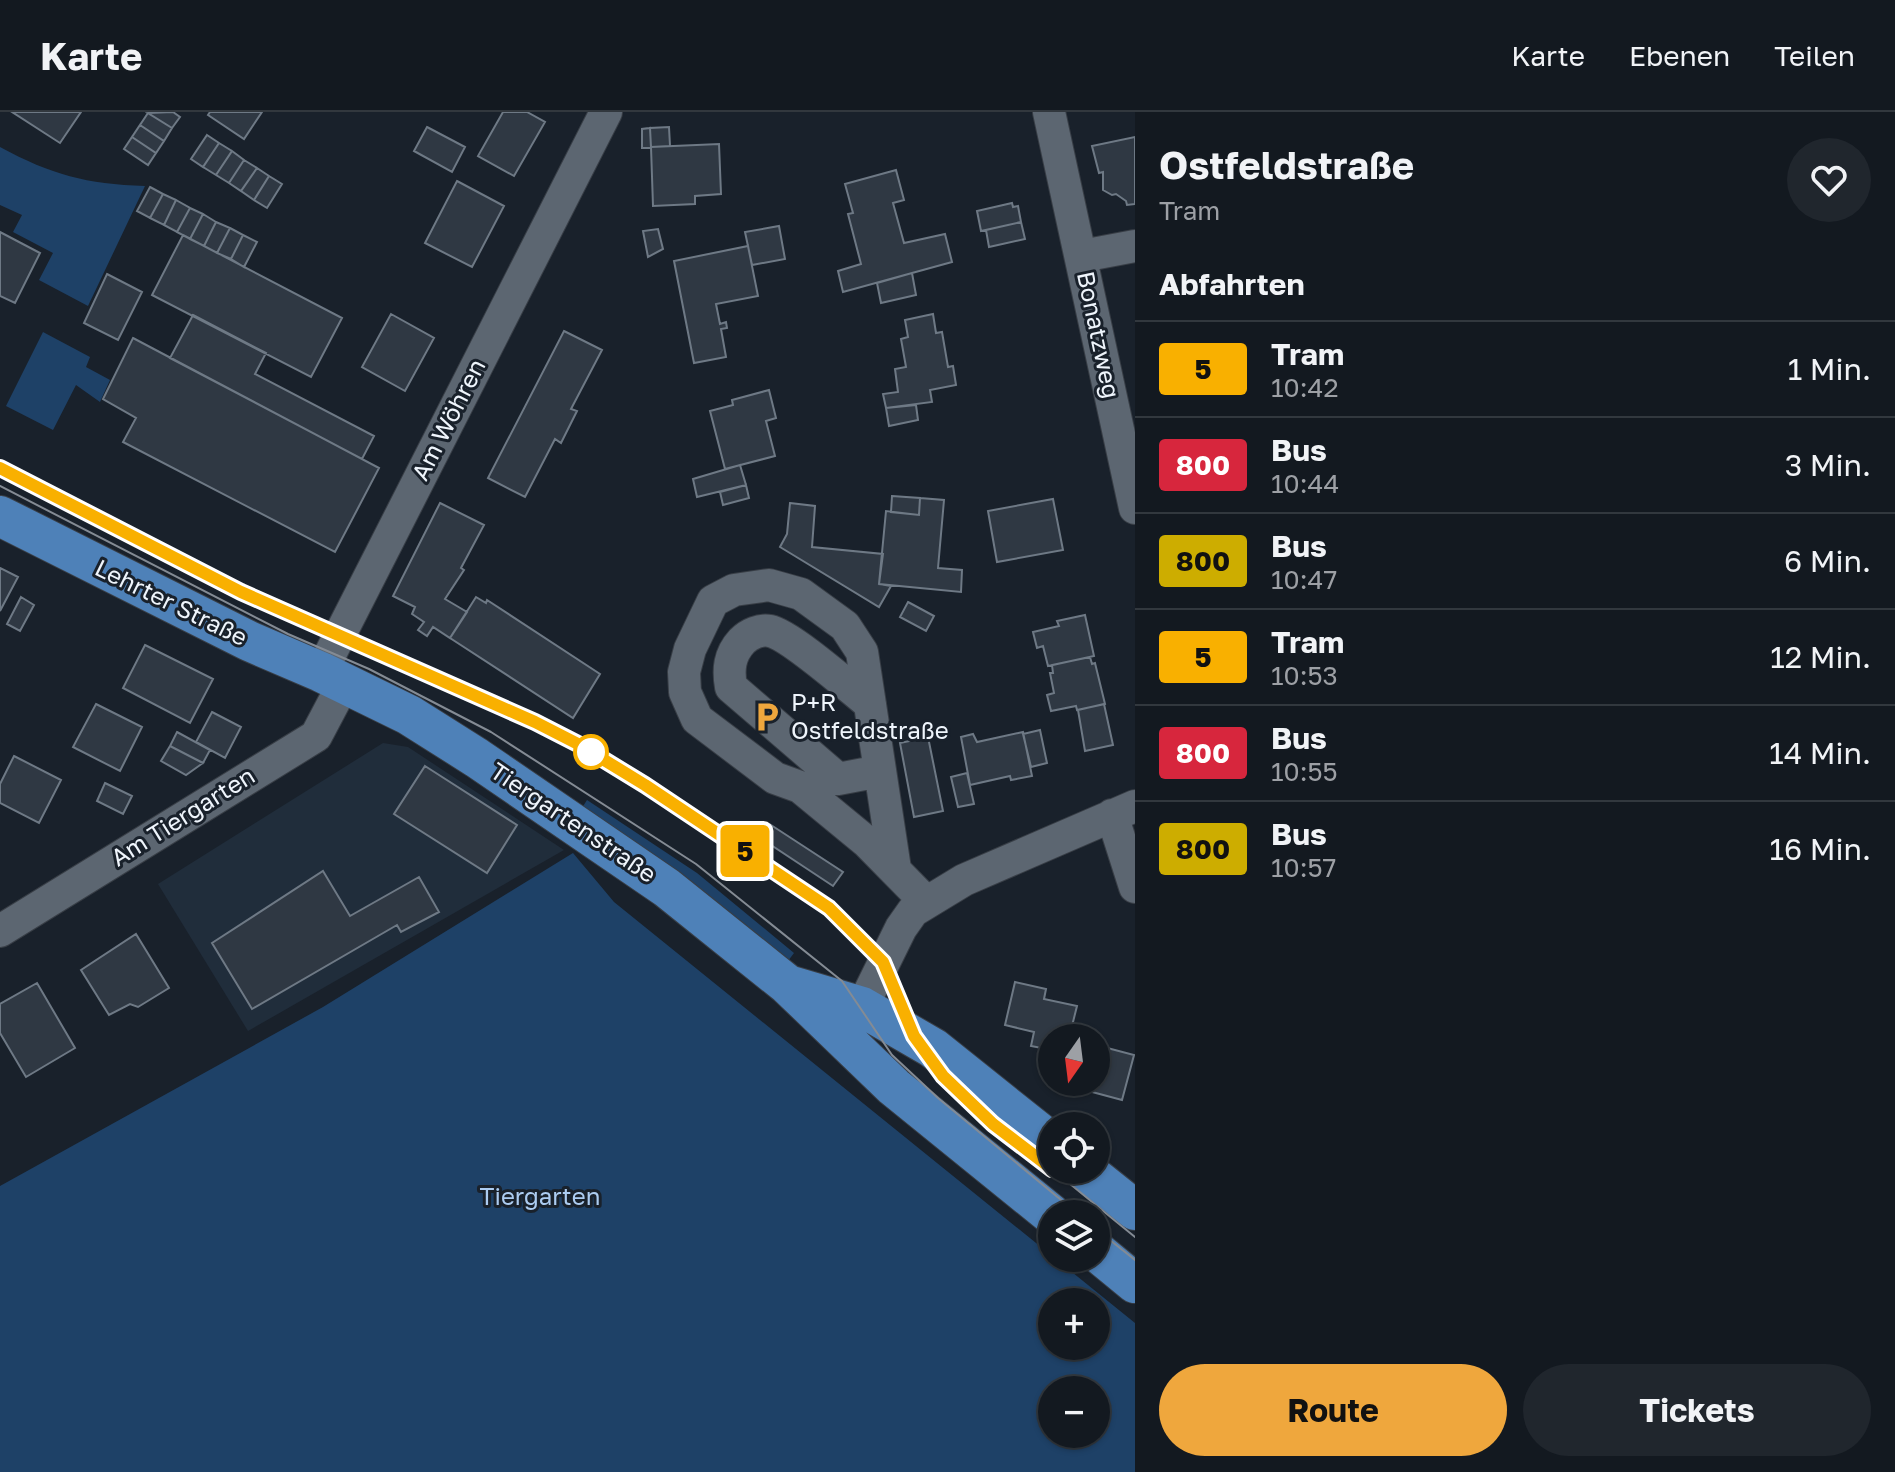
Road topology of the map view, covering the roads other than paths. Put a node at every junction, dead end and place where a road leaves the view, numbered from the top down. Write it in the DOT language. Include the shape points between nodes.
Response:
graph roads {
  1 [pos="606,112"];
  2 [pos="1049,112"];
  3 [pos="1135,246"];
  4 [pos="1082,256"];
  5 [pos="1135,508"];
  6 [pos="0,516"];
  7 [pos="332,678"];
  8 [pos="870,704"];
  9 [pos="880,771"];
  10 [pos="838,779"];
  11 [pos="827,809"];
  12 [pos="1123,810"];
  13 [pos="895,869"];
  14 [pos="1135,887"];
  15 [pos="926,902"];
  16 [pos="0,931"];
  17 [pos="850,1021"];
  18 [pos="1038,1132"];
  19 [pos="1102,1184"];
  20 [pos="1038,1204"];
  21 [pos="1135,1210"];
  22 [pos="1110,1262"];
  23 [pos="1135,1283"];
  1 -- 7 [label="street, Am Wöhren"];
  2 -- 4 [label="street, Bonatzweg"];
  3 -- 4 [label="street, Bonatzweg"];
  4 -- 5 [label="street, Bonatzweg"];
  6 -- 7 [label="main road, Lehrter Straße"];
  7 -- 16 [label="street, Am Tiergarten" via="316,736"];
  7 -- 17 [label="main road, Tiergartenstraße" via="409,715 620,854 788,985"];
  8 -- 9 [label="street"];
  8 -- 10 [label="street" via="768,630 753,633 732,655 731,687"];
  8 -- 11 [label="street" via="862,652 845,626 801,594 769,585 734,590 713,601 684,672 685,692 697,719 775,778 800,787"];
  9 -- 10 [label="street"];
  9 -- 13 [label="street"];
  10 -- 11 [label="street"];
  11 -- 13 [label="street"];
  12 -- 14 [label="street"];
  12 -- 15 [label="street"];
  13 -- 15 [label="street"];
  15 -- 17 [label="street" via="901,928"];
  17 -- 18 [label="main road, Tiergartenstraße" via="933,1048"];
  17 -- 20 [label="main road, Tiergartenstraße" via="894,1087"];
  19 -- 21 [label="main road"];
  22 -- 23 [label="main road"];
}
